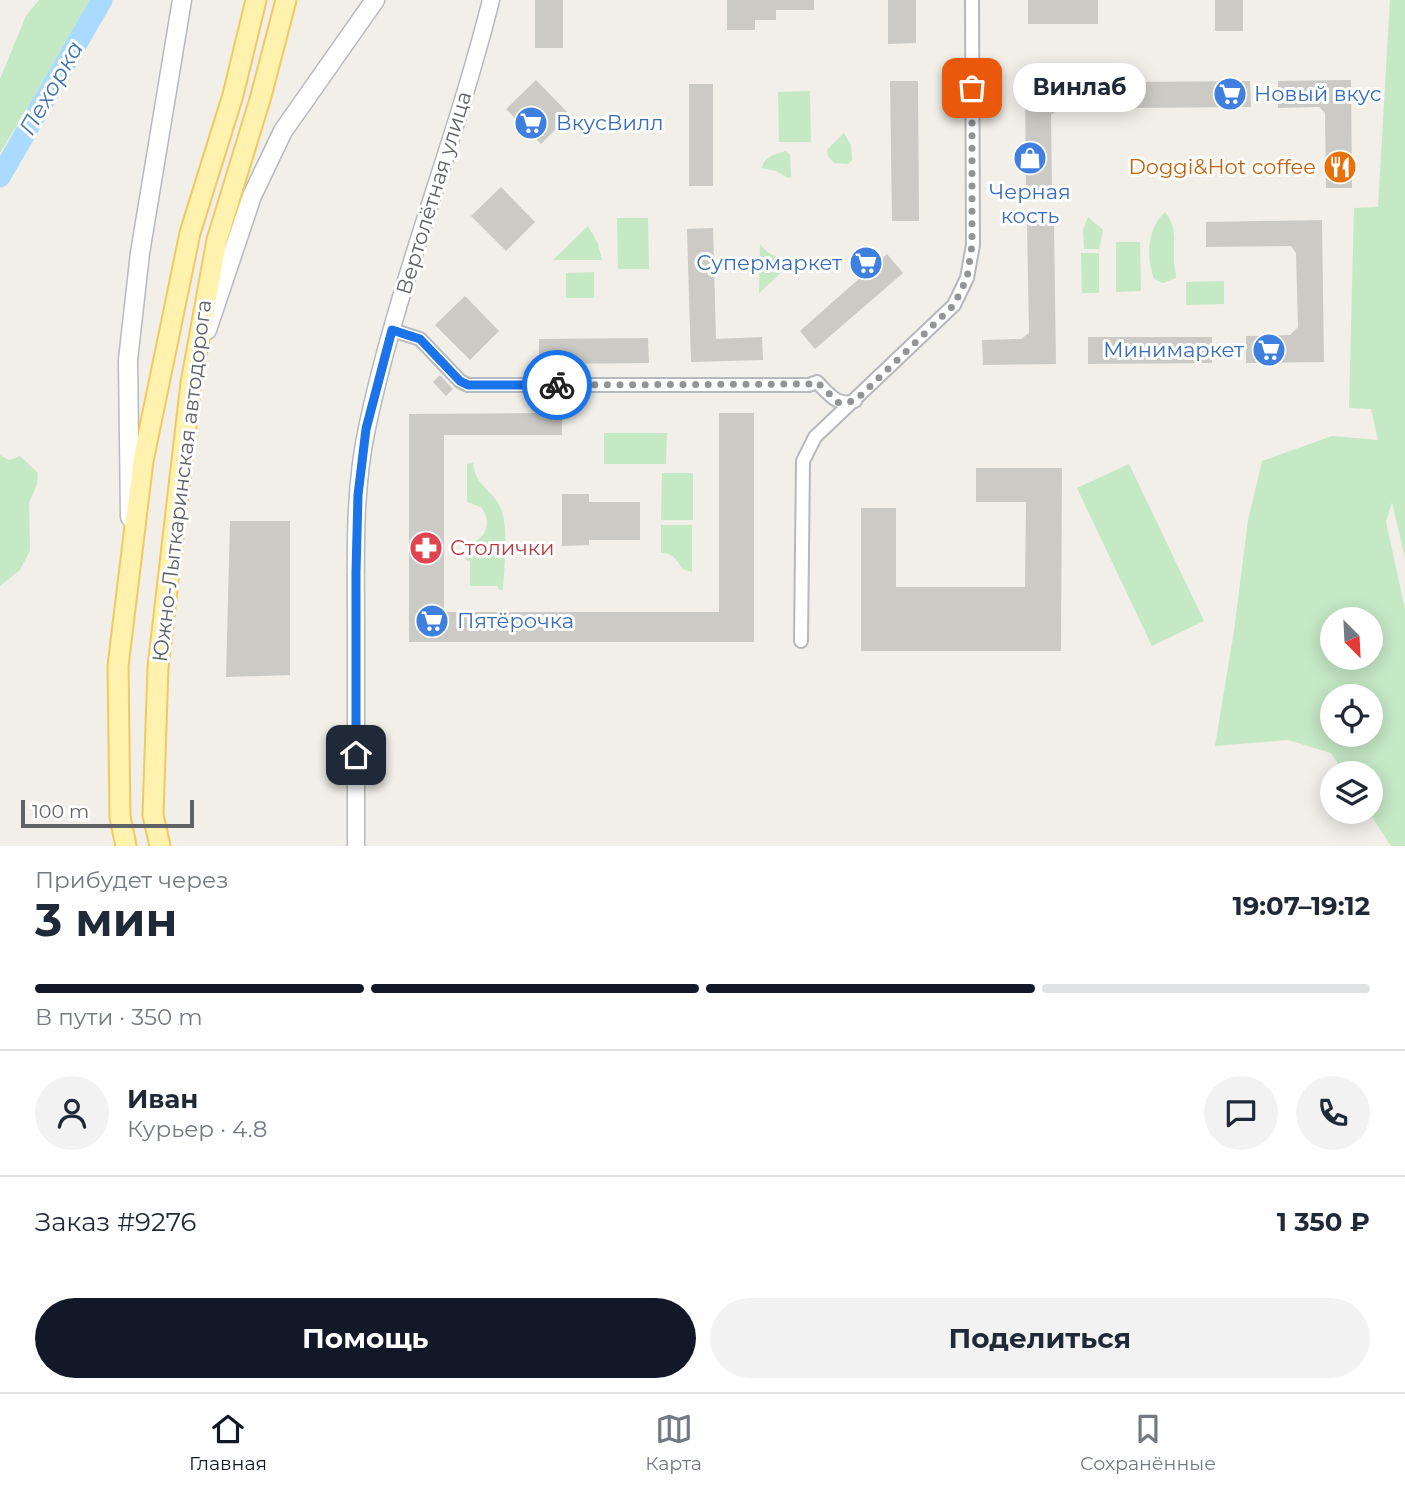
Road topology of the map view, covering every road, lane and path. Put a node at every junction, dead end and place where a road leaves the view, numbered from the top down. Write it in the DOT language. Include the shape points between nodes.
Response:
graph roads {
  1 [pos="182,0"];
  2 [pos="256,0"];
  3 [pos="286,0"];
  4 [pos="375,0"];
  5 [pos="491,0"];
  6 [pos="972,0"];
  7 [pos="392,330"];
  8 [pos="191,383"];
  9 [pos="855,401"];
  10 [pos="130,568"];
  11 [pos="801,641"];
  12 [pos="126,846"];
  13 [pos="160,846"];
  14 [pos="356,846"];
  1 -- 10 [label="main road" via="140,253 128,360"];
  2 -- 10 [label="main road, Южно-Лыткаринская автодорога" via="233,95 190,233 143,461"];
  3 -- 8 [label="main road, Южно-Лыткаринская автодорога" via="217,240"];
  4 -- 8 [label="main road" via="283,131 251,196"];
  5 -- 7 [label="street, Вертолётная улица"];
  6 -- 9 [label="street" via="972,245 967,278 954,305"];
  7 -- 9 [label="street" via="420,339 468,385 817,382 839,403"];
  7 -- 14 [label="street, Вертолётная улица" via="366,429 358,495"];
  8 -- 13 [label="main road, Южно-Лыткаринская автодорога" via="158,667 153,815"];
  9 -- 11 [label="street" via="815,437 803,461"];
  10 -- 12 [label="main road, Южно-Лыткаринская автодорога" via="118,666 120,817"];
}
